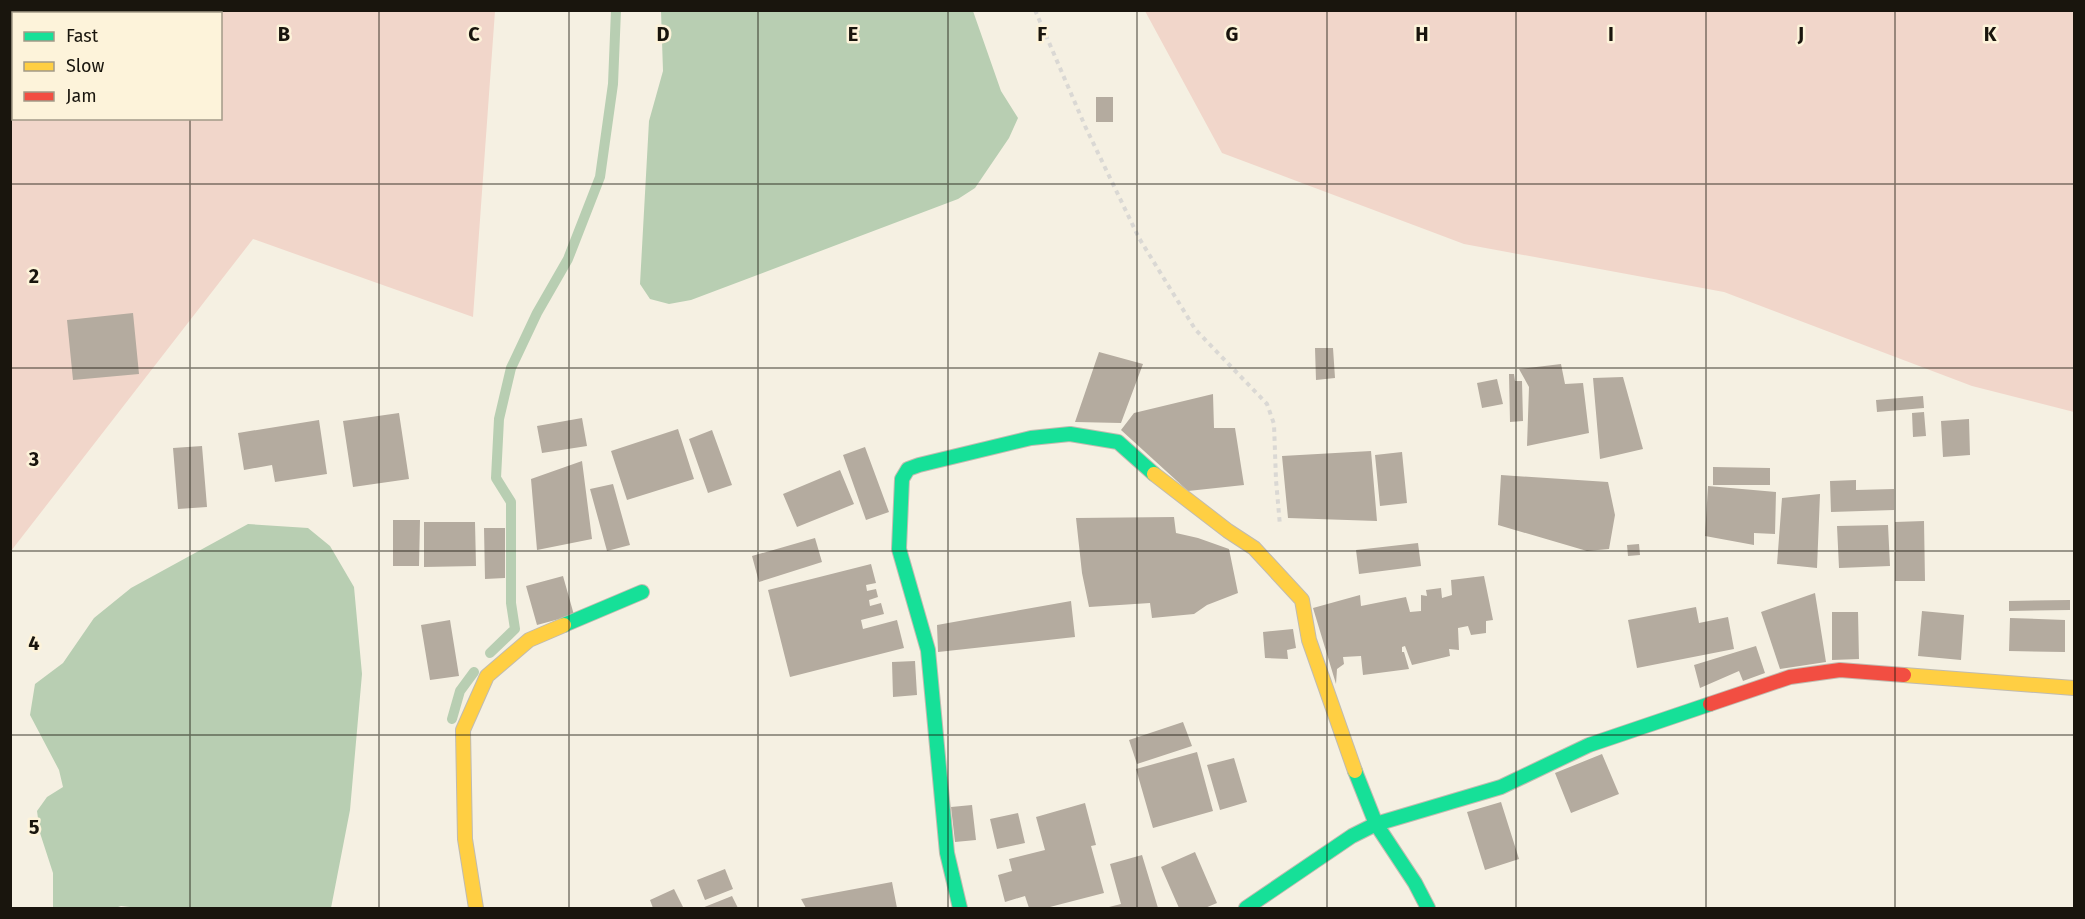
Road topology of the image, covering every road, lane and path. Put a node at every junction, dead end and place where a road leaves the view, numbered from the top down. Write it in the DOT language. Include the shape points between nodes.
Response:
graph roads {
  1 [pos="1035,10"];
  2 [pos="1281,537"];
  3 [pos="642,592"];
  4 [pos="2074,688"];
  5 [pos="1376,824"];
  6 [pos="476,909"];
  7 [pos="960,909"];
  8 [pos="1246,909"];
  9 [pos="1428,909"];
  1 -- 2 [label="path" via="1139,238 1196,329 1267,404 1275,424"];
  3 -- 6 [label="street" via="530,640 487,676 463,730 465,839"];
  4 -- 5 [label="street" via="1840,670 1790,677 1589,745 1501,787"];
  5 -- 7 [label="street" via="1309,640 1302,600 1254,548 1167,486 1118,442 1070,434 1031,438 919,465 908,469 902,478 899,549 928,650 947,853"];
  5 -- 8 [label="street" via="1352,836"];
  5 -- 9 [label="street"];
}
